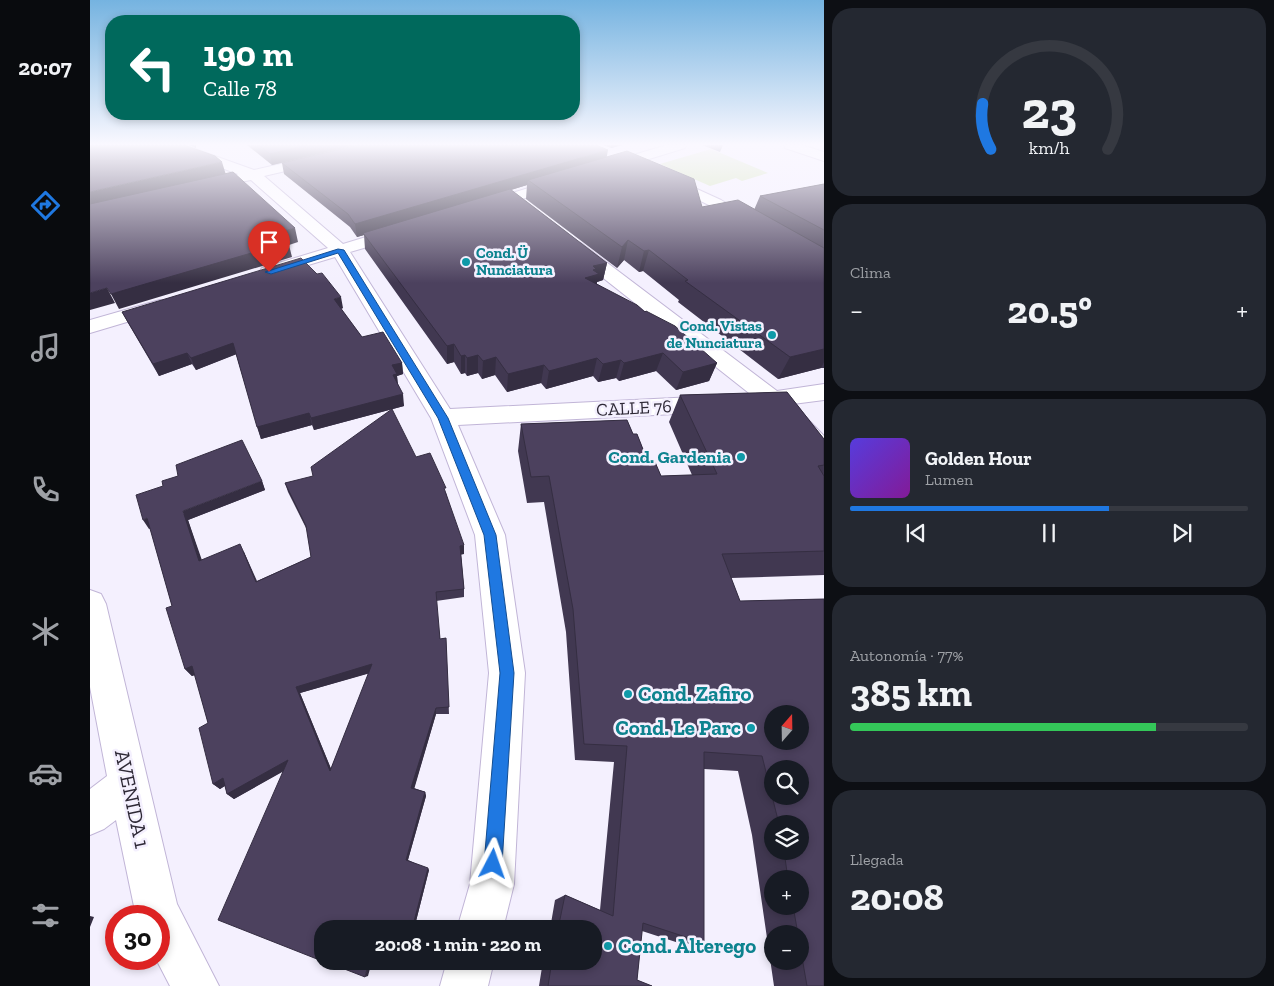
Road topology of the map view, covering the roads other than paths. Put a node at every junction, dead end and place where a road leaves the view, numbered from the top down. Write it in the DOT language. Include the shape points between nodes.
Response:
graph roads {
  1 [pos="272,191"];
  2 [pos="531,191"];
  3 [pos="690,191"];
  4 [pos="511,197"];
  5 [pos="528,210"];
  6 [pos="464,212"];
  7 [pos="416,227"];
  8 [pos="766,232"];
  9 [pos="559,235"];
  10 [pos="340,250"];
  11 [pos="257,276"];
  12 [pos="173,302"];
  13 [pos="90,328"];
  14 [pos="824,392"];
  15 [pos="775,400"];
  16 [pos="443,418"];
  17 [pos="824,453"];
  18 [pos="90,604"];
  19 [pos="129,784"];
  20 [pos="90,814"];
  21 [pos="482,920"];
  22 [pos="468,970"];
  23 [pos="195,986"];
  24 [pos="464,986"];
  1 -- 10 [label="street"];
  2 -- 4 [label="street"];
  3 -- 8 [label="street"];
  4 -- 5 [label="street"];
  4 -- 6 [label="street"];
  7 -- 10 [label="street"];
  9 -- 15 [label="street"];
  10 -- 11 [label="street"];
  10 -- 16 [label="street"];
  12 -- 13 [label="street"];
  14 -- 15 [label="street, CALLE 76"];
  15 -- 16 [label="street, CALLE 76"];
  15 -- 17 [label="street"];
  16 -- 21 [label="street" via="490,535 507,673 492,884"];
  18 -- 19 [label="street, AVENIDA 1"];
  19 -- 20 [label="street"];
  19 -- 23 [label="street, AVENIDA 1" via="156,910"];
  22 -- 24 [label="street"];
}
